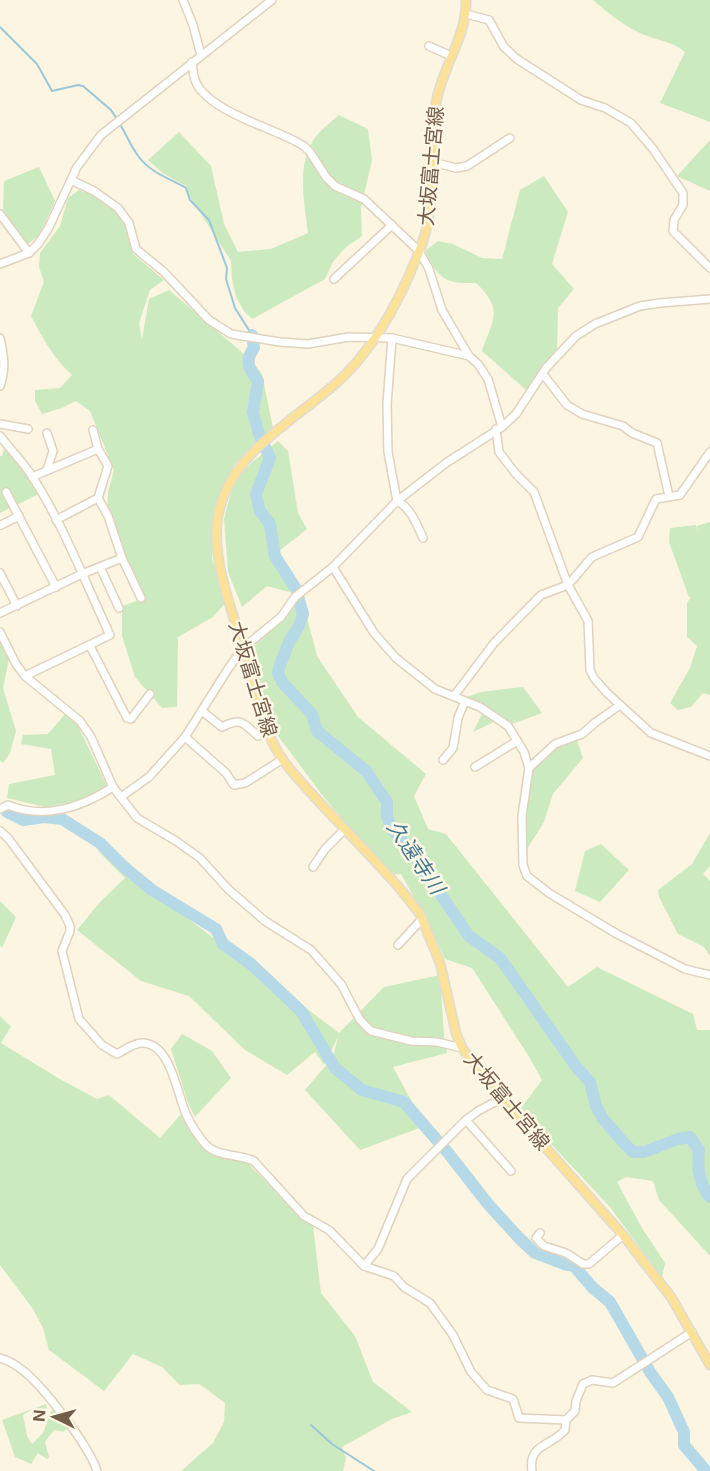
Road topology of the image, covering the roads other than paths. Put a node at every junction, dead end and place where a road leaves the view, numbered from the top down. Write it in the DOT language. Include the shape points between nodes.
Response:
graph roads {
  1 [pos="183,0"];
  2 [pos="272,0"];
  3 [pos="465,0"];
  4 [pos="466,14"];
  5 [pos="429,46"];
  6 [pos="201,55"];
  7 [pos="451,56"];
  8 [pos="192,62"];
  9 [pos="510,138"];
  10 [pos="432,162"];
  11 [pos="71,180"];
  12 [pos="0,214"];
  13 [pos="392,225"];
  14 [pos="419,251"];
  15 [pos="28,253"];
  16 [pos="0,254"];
  17 [pos="3,263"];
  18 [pos="710,268"];
  19 [pos="334,279"];
  20 [pos="710,299"];
  21 [pos="376,337"];
  22 [pos="392,338"];
  23 [pos="0,339"];
  24 [pos="469,356"];
  25 [pos="543,374"];
  26 [pos="0,386"];
  27 [pos="0,424"];
  28 [pos="499,428"];
  29 [pos="28,429"];
  30 [pos="93,430"];
  31 [pos="47,433"];
  32 [pos="0,436"];
  33 [pos="98,448"];
  34 [pos="710,452"];
  35 [pos="47,470"];
  36 [pos="32,477"];
  37 [pos="6,492"];
  38 [pos="669,496"];
  39 [pos="98,498"];
  40 [pos="397,501"];
  41 [pos="19,516"];
  42 [pos="56,520"];
  43 [pos="1,525"];
  44 [pos="423,538"];
  45 [pos="122,558"];
  46 [pos="100,567"];
  47 [pos="333,567"];
  48 [pos="0,573"];
  49 [pos="82,574"];
  50 [pos="568,585"];
  51 [pos="57,587"];
  52 [pos="141,598"];
  53 [pos="17,606"];
  54 [pos="119,608"];
  55 [pos="0,613"];
  56 [pos="0,632"];
  57 [pos="90,646"];
  58 [pos="243,648"];
  59 [pos="25,676"];
  60 [pos="150,694"];
  61 [pos="454,696"];
  62 [pos="465,700"];
  63 [pos="620,705"];
  64 [pos="202,711"];
  65 [pos="267,730"];
  66 [pos="186,737"];
  67 [pos="517,741"];
  68 [pos="710,756"];
  69 [pos="283,759"];
  70 [pos="443,760"];
  71 [pos="475,766"];
  72 [pos="529,768"];
  73 [pos="113,788"];
  74 [pos="121,797"];
  75 [pos="0,809"];
  76 [pos="345,829"];
  77 [pos="0,831"];
  78 [pos="313,867"];
  79 [pos="422,919"];
  80 [pos="398,945"];
  81 [pos="710,975"];
  82 [pos="462,1047"];
  83 [pos="503,1098"];
  84 [pos="466,1120"];
  85 [pos="511,1171"];
  86 [pos="540,1233"];
  87 [pos="623,1235"];
  88 [pos="364,1266"];
  89 [pos="692,1332"];
  90 [pos="0,1358"];
  91 [pos="710,1365"];
  92 [pos="566,1420"];
  93 [pos="97,1471"];
  94 [pos="532,1471"];
  1 -- 6 [label="street"];
  2 -- 6 [label="street"];
  3 -- 4 [label="main road, 大坂富士宮線"];
  4 -- 7 [label="main road, 大坂富士宮線"];
  4 -- 18 [label="street" via="489,20 504,47 548,80 631,123 683,193 683,205 674,220 673,231"];
  5 -- 7 [label="street"];
  6 -- 8 [label="street"];
  7 -- 10 [label="main road, 大坂富士宮線" via="435,104"];
  8 -- 11 [label="street" via="93,144"];
  8 -- 13 [label="street" via="195,80 210,99 304,146 335,186 364,199"];
  9 -- 10 [label="street" via="467,166 456,168"];
  10 -- 14 [label="main road, 大坂富士宮線" via="429,224"];
  11 -- 15 [label="street" via="43,238"];
  11 -- 21 [label="street" via="118,208 129,223 136,249 164,272 209,320 231,334 308,344"];
  12 -- 15 [label="street"];
  13 -- 14 [label="street"];
  13 -- 19 [label="street"];
  14 -- 21 [label="main road, 大坂富士宮線"];
  14 -- 24 [label="street" via="442,310"];
  15 -- 17 [label="street"];
  16 -- 17 [label="street"];
  20 -- 25 [label="street" via="660,303 621,312 576,336"];
  21 -- 22 [label="street"];
  21 -- 58 [label="main road, 大坂富士宮線" via="336,383 255,450 228,486 217,523 220,566"];
  22 -- 24 [label="street"];
  22 -- 40 [label="street" via="388,452"];
  23 -- 26 [label="street" via="5,360"];
  24 -- 28 [label="street" via="488,379"];
  25 -- 28 [label="street" via="516,414"];
  25 -- 38 [label="street" via="567,405 582,414 623,426 657,442"];
  27 -- 29 [label="street"];
  28 -- 40 [label="street"];
  28 -- 50 [label="street" via="499,452 534,492"];
  30 -- 33 [label="street"];
  31 -- 35 [label="street" via="53,451"];
  32 -- 36 [label="street"];
  33 -- 35 [label="street"];
  33 -- 39 [label="street" via="108,466"];
  34 -- 38 [label="street" via="680,495"];
  35 -- 36 [label="street"];
  36 -- 42 [label="street"];
  37 -- 41 [label="street"];
  38 -- 50 [label="street" via="656,498 638,537 591,557"];
  39 -- 42 [label="street"];
  39 -- 45 [label="street"];
  40 -- 44 [label="street" via="415,520"];
  40 -- 47 [label="street"];
  41 -- 43 [label="street"];
  41 -- 51 [label="street"];
  42 -- 49 [label="street"];
  45 -- 46 [label="street"];
  45 -- 52 [label="street"];
  46 -- 49 [label="street"];
  46 -- 54 [label="street"];
  47 -- 58 [label="street"];
  47 -- 61 [label="street" via="381,644 435,689"];
  48 -- 53 [label="street"];
  49 -- 51 [label="street"];
  49 -- 57 [label="street" via="110,635"];
  50 -- 61 [label="street" via="541,595 527,608"];
  50 -- 63 [label="street" via="588,621 590,670"];
  51 -- 53 [label="street"];
  53 -- 55 [label="street"];
  56 -- 59 [label="street"];
  57 -- 59 [label="street"];
  57 -- 60 [label="street" via="127,718"];
  58 -- 64 [label="street"];
  58 -- 65 [label="main road, 大坂富士宮線"];
  59 -- 73 [label="street" via="80,721"];
  61 -- 62 [label="street"];
  62 -- 67 [label="street" via="500,719"];
  62 -- 70 [label="street" via="453,748"];
  63 -- 68 [label="street" via="651,733"];
  63 -- 72 [label="street" via="582,735 555,744"];
  64 -- 65 [label="street" via="222,727 242,722 255,739"];
  64 -- 66 [label="street"];
  65 -- 69 [label="main road, 大坂富士宮線"];
  66 -- 69 [label="street" via="234,784 245,783"];
  66 -- 74 [label="street" via="149,777"];
  67 -- 71 [label="street"];
  67 -- 72 [label="street"];
  69 -- 76 [label="main road, 大坂富士宮線"];
  72 -- 81 [label="street" via="522,816 523,865 527,876 617,934 685,969"];
  73 -- 74 [label="street"];
  73 -- 75 [label="street" via="73,808 28,812 8,805"];
  74 -- 82 [label="street" via="137,818 200,858 265,921 311,950 341,984 360,1020 371,1031"];
  76 -- 78 [label="street"];
  76 -- 79 [label="main road, 大坂富士宮線" via="402,891"];
  77 -- 88 [label="street" via="65,915 70,931 62,951 79,1019 85,1027 117,1054 140,1044 160,1052 169,1064 189,1120 208,1147 254,1161 304,1216 329,1230"];
  79 -- 80 [label="street"];
  79 -- 82 [label="main road, 大坂富士宮線" via="440,963"];
  82 -- 83 [label="main road, 大坂富士宮線"];
  83 -- 84 [label="street"];
  83 -- 87 [label="main road, 大坂富士宮線"];
  84 -- 85 [label="street"];
  84 -- 88 [label="street" via="408,1179 378,1249"];
  86 -- 87 [label="street" via="536,1238 544,1246 583,1264 589,1264"];
  87 -- 89 [label="main road, 大坂富士宮線" via="671,1297"];
  88 -- 92 [label="street" via="394,1276 430,1303 453,1335 471,1372 487,1390 513,1400 519,1418"];
  89 -- 91 [label="main road, 大坂富士宮線"];
  89 -- 92 [label="street" via="613,1383 587,1381 579,1390 575,1411"];
  90 -- 93 [label="street" via="22,1369 46,1394"];
  92 -- 94 [label="street" via="562,1434 534,1453"];
}
